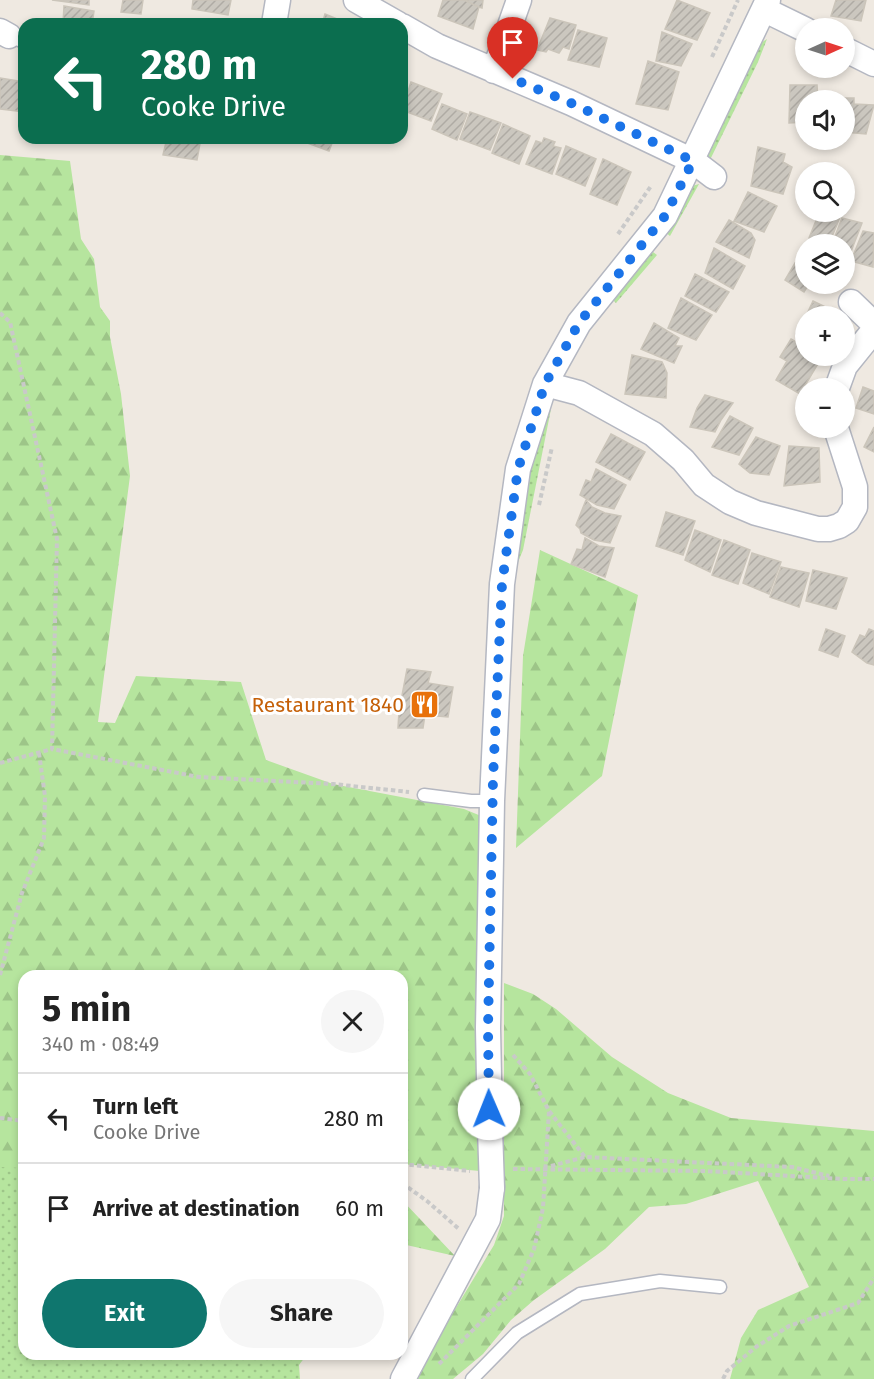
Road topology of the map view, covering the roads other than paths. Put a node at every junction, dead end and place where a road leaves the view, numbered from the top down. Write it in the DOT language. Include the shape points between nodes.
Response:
graph roads {
  1 [pos="278,0"];
  2 [pos="356,0"];
  3 [pos="519,0"];
  4 [pos="766,5"];
  5 [pos="275,18"];
  6 [pos="388,18"];
  7 [pos="795,23"];
  8 [pos="408,29"];
  9 [pos="855,55"];
  10 [pos="874,64"];
  11 [pos="494,71"];
  12 [pos="693,161"];
  13 [pos="714,177"];
  14 [pos="851,302"];
  15 [pos="874,324"];
  16 [pos="874,330"];
  17 [pos="841,378"];
  18 [pos="545,384"];
  19 [pos="839,438"];
  20 [pos="424,795"];
  21 [pos="492,801"];
  22 [pos="720,1287"];
  23 [pos="403,1379"];
  24 [pos="472,1379"];
  1 -- 5 [label="street"];
  2 -- 6 [label="street"];
  3 -- 11 [label="street"];
  4 -- 7 [label="street"];
  4 -- 12 [label="street"];
  8 -- 11 [label="street"];
  9 -- 10 [label="street"];
  11 -- 12 [label="street"];
  12 -- 13 [label="street"];
  12 -- 18 [label="street" via="665,216 579,323"];
  14 -- 15 [label="street"];
  16 -- 17 [label="street" via="845,366"];
  18 -- 19 [label="street" via="579,393 652,434 705,485 730,502 818,529 839,526 855,507 855,487"];
  18 -- 21 [label="street" via="518,469 502,584"];
  20 -- 21 [label="lane"];
  21 -- 23 [label="street, bridge" via="488,1219"];
  22 -- 24 [label="lane" via="660,1281 580,1294 517,1333"];
}
